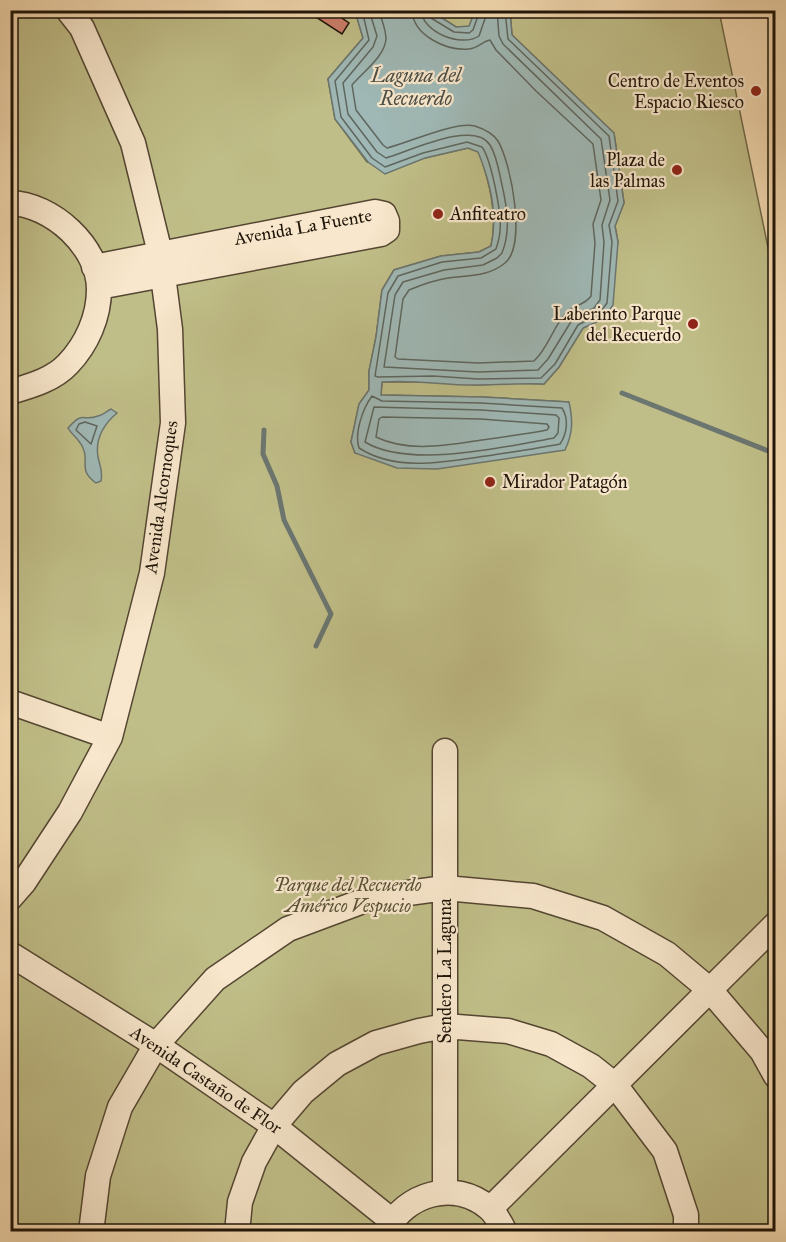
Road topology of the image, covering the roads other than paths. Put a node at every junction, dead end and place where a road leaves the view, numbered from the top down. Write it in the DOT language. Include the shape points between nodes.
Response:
graph roads {
  1 [pos="68,10"];
  2 [pos="10,203"];
  3 [pos="161,265"];
  4 [pos="96,277"];
  5 [pos="10,392"];
  6 [pos="10,702"];
  7 [pos="110,737"];
  8 [pos="446,751"];
  9 [pos="445,888"];
  10 [pos="10,898"];
  11 [pos="776,924"];
  12 [pos="10,954"];
  13 [pos="710,990"];
  14 [pos="445,1026"];
  15 [pos="156,1045"];
  16 [pos="776,1076"];
  17 [pos="615,1084"];
  18 [pos="274,1126"];
  19 [pos="445,1192"];
  20 [pos="490,1209"];
  21 [pos="389,1226"];
  22 [pos="91,1232"];
  23 [pos="237,1232"];
  24 [pos="505,1232"];
  25 [pos="686,1232"];
  1 -- 3 [label="lane, Avenida Alcornoques" via="82,28 133,143"];
  2 -- 4 [label="lane" via="46,212 69,228 86,250"];
  3 -- 3 [label="lane, Avenida La Fuente" via="381,234 387,230 387,222 384,214 375,212"];
  3 -- 4 [label="lane, Avenida La Fuente"];
  3 -- 7 [label="lane, Avenida Alcornoques" via="170,329 173,423 152,573"];
  4 -- 5 [label="lane" via="97,309 87,340 67,366 40,383"];
  6 -- 7 [label="lane"];
  7 -- 10 [label="lane, Avenida Alcornoques" via="70,812"];
  8 -- 9 [label="lane, Sendero La Laguna"];
  9 -- 13 [label="lane" via="533,896 603,918 667,954"];
  9 -- 14 [label="lane, Sendero La Laguna"];
  9 -- 15 [label="lane" via="372,898 288,928 215,979"];
  11 -- 13 [label="lane"];
  12 -- 15 [label="lane, Avenida Castaño de Flor"];
  13 -- 16 [label="lane" via="762,1051"];
  13 -- 17 [label="lane"];
  14 -- 17 [label="lane" via="508,1031 551,1044"];
  14 -- 18 [label="lane" via="376,1043 337,1064 303,1092"];
  14 -- 19 [label="lane, Sendero La Laguna"];
  15 -- 18 [label="lane, Avenida Castaño de Flor"];
  15 -- 22 [label="lane" via="120,1107 98,1176"];
  17 -- 20 [label="lane"];
  17 -- 25 [label="lane" via="665,1151 686,1215"];
  18 -- 21 [label="lane, Avenida Castaño de Flor"];
  18 -- 23 [label="lane" via="254,1162 240,1202"];
  19 -- 20 [label="lane" via="463,1195"];
  19 -- 21 [label="lane" via="406,1205"];
  20 -- 24 [label="lane"];
}
